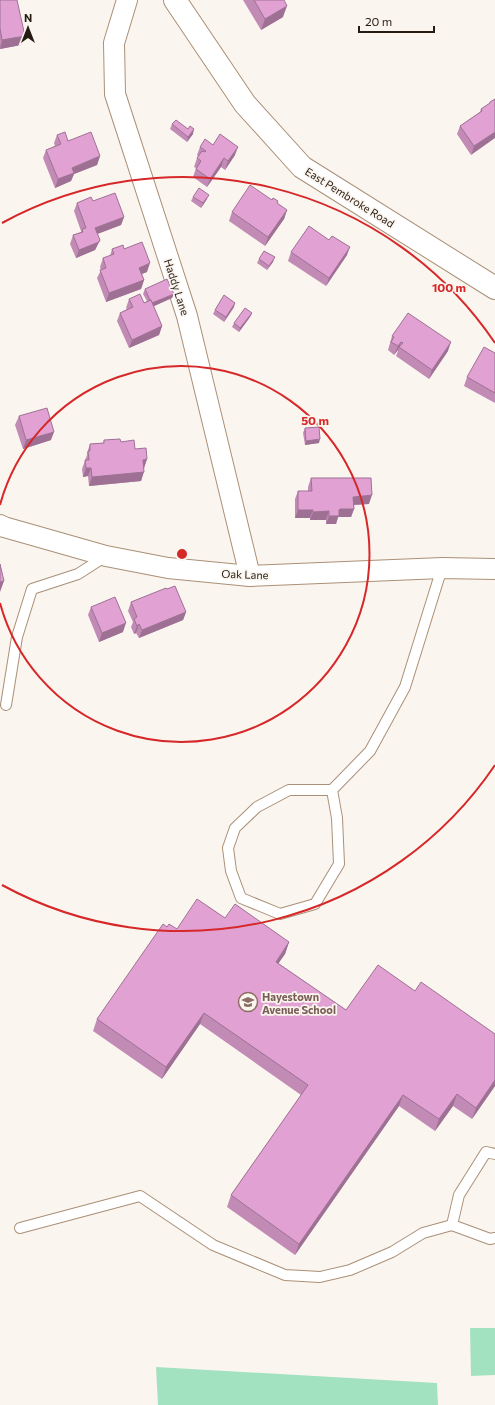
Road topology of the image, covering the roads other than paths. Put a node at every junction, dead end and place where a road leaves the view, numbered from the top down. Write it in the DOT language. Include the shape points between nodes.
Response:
graph roads {
  1 [pos="127,0"];
  2 [pos="175,0"];
  3 [pos="495,288"];
  4 [pos="0,525"];
  5 [pos="106,556"];
  6 [pos="442,568"];
  7 [pos="495,569"];
  8 [pos="250,576"];
  9 [pos="6,705"];
  10 [pos="332,790"];
  11 [pos="495,1154"];
  12 [pos="452,1225"];
  13 [pos="20,1228"];
  14 [pos="495,1238"];
  1 -- 8 [label="street, Haddy Lane" via="114,43 115,94 186,316"];
  2 -- 3 [label="street, East Pembroke Road" via="245,104 302,167"];
  4 -- 5 [label="street, Oak Lane"];
  5 -- 8 [label="street, Oak Lane" via="168,568"];
  5 -- 9 [label="lane" via="78,574 32,589 17,637"];
  6 -- 7 [label="street, Oak Lane"];
  6 -- 8 [label="street, Oak Lane"];
  6 -- 10 [label="lane" via="406,687 370,751"];
  10 -- 10 [label="lane" via="289,790 257,808 235,828 228,848 231,871 241,898 280,914 315,904 339,864 337,818"];
  11 -- 12 [label="lane" via="486,1152 459,1195"];
  12 -- 13 [label="lane" via="423,1233 392,1252 350,1270 320,1277 285,1275 213,1245 140,1196"];
  12 -- 14 [label="lane" via="490,1239"];
}
